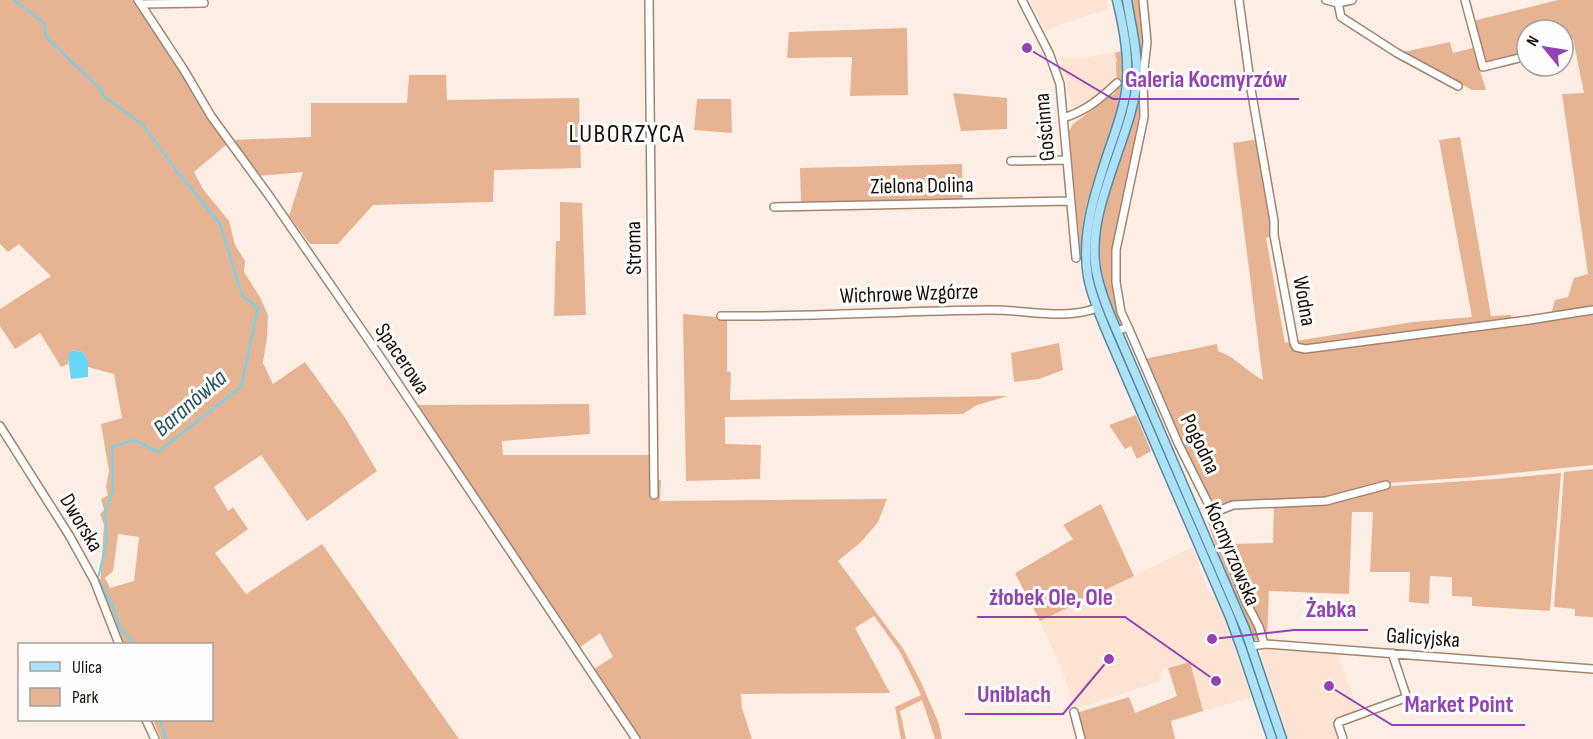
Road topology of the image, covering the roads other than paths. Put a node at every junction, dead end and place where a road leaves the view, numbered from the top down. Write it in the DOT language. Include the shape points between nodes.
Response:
graph roads {
  1 [pos="649,0"];
  2 [pos="1022,0"];
  3 [pos="1117,0"];
  4 [pos="1127,0"];
  5 [pos="1143,0"];
  6 [pos="1239,0"];
  7 [pos="1326,0"];
  8 [pos="1352,0"];
  9 [pos="1465,0"];
  10 [pos="139,2"];
  11 [pos="204,3"];
  12 [pos="1338,3"];
  13 [pos="1515,59"];
  14 [pos="1117,83"];
  15 [pos="1458,86"];
  16 [pos="1064,118"];
  17 [pos="1066,160"];
  18 [pos="1011,161"];
  19 [pos="1071,201"];
  20 [pos="774,207"];
  21 [pos="1076,258"];
  22 [pos="1097,308"];
  23 [pos="1593,310"];
  24 [pos="721,316"];
  25 [pos="1128,327"];
  26 [pos="1117,332"];
  27 [pos="1151,422"];
  28 [pos="0,426"];
  29 [pos="1386,485"];
  30 [pos="654,495"];
  31 [pos="1213,513"];
  32 [pos="117,643"];
  33 [pos="1264,644"];
  34 [pos="1251,646"];
  35 [pos="1392,654"];
  36 [pos="1593,669"];
  37 [pos="1074,711"];
  38 [pos="146,721"];
  39 [pos="155,739"];
  40 [pos="636,739"];
  41 [pos="1081,739"];
  42 [pos="1272,739"];
  43 [pos="1282,739"];
  44 [pos="1343,739"];
  1 -- 30 [label="street, Stroma"];
  2 -- 16 [label="street, Gościnna" via="1056,69"];
  3 -- 22 [label="main road" via="1128,71 1120,117 1094,197 1086,238 1088,278"];
  4 -- 26 [label="main road" via="1137,63 1136,84 1101,205 1095,240 1096,268"];
  5 -- 25 [label="street, Pogodna" via="1147,42 1144,117 1116,250 1116,282"];
  6 -- 23 [label="street, Wodna" via="1274,235 1296,347 1305,349"];
  7 -- 12 [label="street"];
  8 -- 12 [label="street"];
  9 -- 13 [label="street" via="1483,67"];
  10 -- 11 [label="street"];
  10 -- 40 [label="street, Spacerowa" via="211,116 379,355"];
  12 -- 15 [label="street" via="1341,17"];
  14 -- 16 [label="street" via="1078,114"];
  16 -- 17 [label="street, Gościnna"];
  17 -- 18 [label="street"];
  17 -- 19 [label="street, Gościnna"];
  19 -- 20 [label="street, Zielona Dolina"];
  19 -- 21 [label="street, Gościnna"];
  22 -- 24 [label="street, Wichrowe Wzgórze" via="1061,314 920,310"];
  22 -- 27 [label="main road"];
  25 -- 26 [label="street"];
  25 -- 31 [label="street, Pogodna"];
  26 -- 27 [label="main road"];
  27 -- 34 [label="main road, Kocmyrzowska"];
  27 -- 42 [label="main road, Kocmyrzowska" via="1230,617"];
  28 -- 32 [label="street, Dworska" via="94,580"];
  29 -- 31 [label="street" via="1326,501 1233,505"];
  31 -- 33 [label="street, Pogodna"];
  33 -- 34 [label="street, Galicyjska"];
  33 -- 35 [label="street, Galicyjska"];
  34 -- 43 [label="main road, Kocmyrzowska"];
  35 -- 36 [label="street, Galicyjska"];
  35 -- 44 [label="street" via="1405,698 1339,722"];
  37 -- 41 [label="street"];
  38 -- 39 [label="street"];
}
